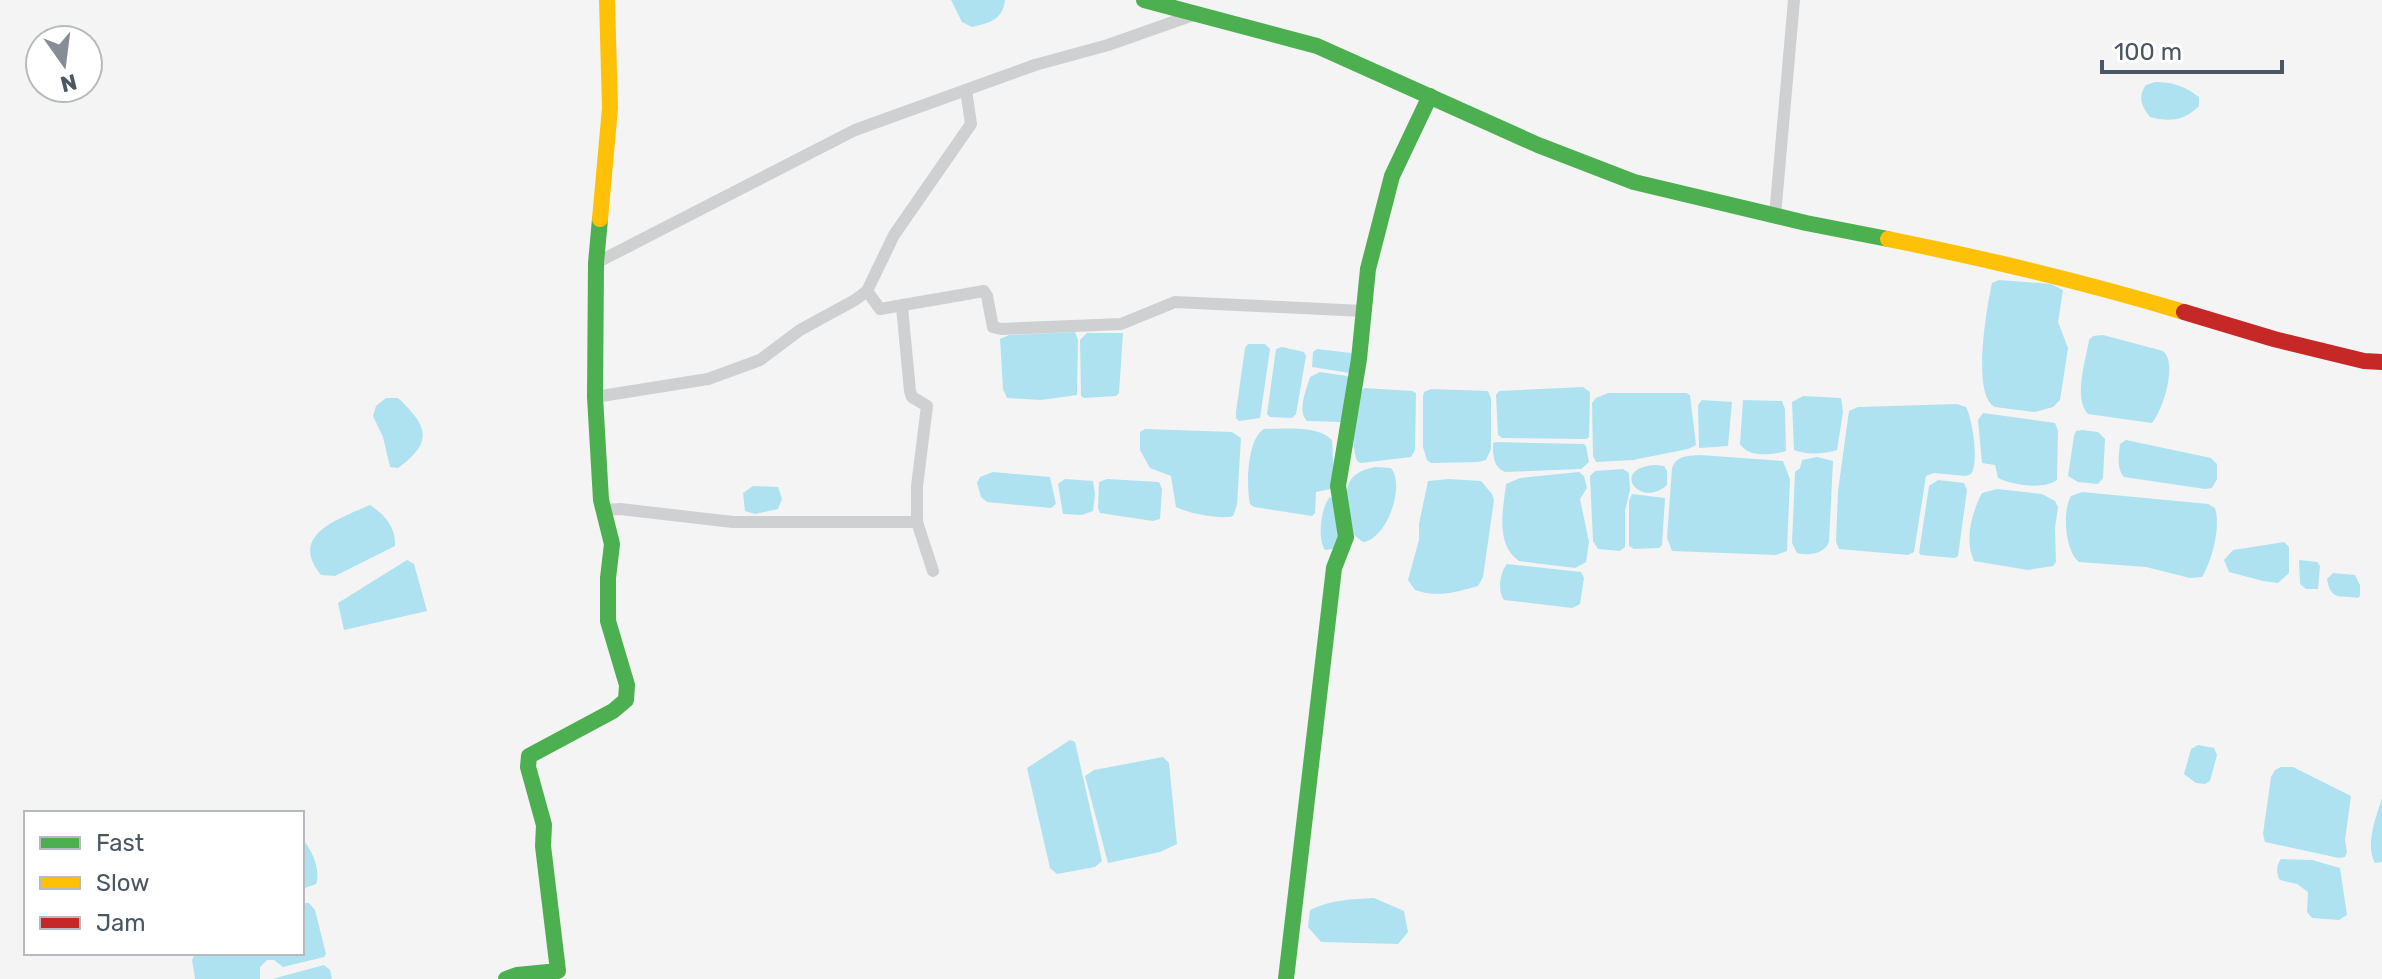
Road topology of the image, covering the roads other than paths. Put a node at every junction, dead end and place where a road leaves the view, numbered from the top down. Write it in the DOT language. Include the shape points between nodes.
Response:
graph roads {
  1 [pos="607,0"];
  2 [pos="1144,0"];
  3 [pos="1794,0"];
  4 [pos="1196,14"];
  5 [pos="966,90"];
  6 [pos="1430,96"];
  7 [pos="1775,216"];
  8 [pos="596,263"];
  9 [pos="867,291"];
  10 [pos="902,307"];
  11 [pos="1364,311"];
  12 [pos="2382,362"];
  13 [pos="595,397"];
  14 [pos="604,510"];
  15 [pos="917,522"];
  16 [pos="933,571"];
  17 [pos="506,979"];
  18 [pos="1286,979"];
  1 -- 8 [label="street" via="610,108"];
  2 -- 4 [label="street"];
  3 -- 7 [label="street"];
  4 -- 5 [label="street"];
  4 -- 6 [label="street" via="1317,46"];
  5 -- 8 [label="street" via="855,130"];
  5 -- 9 [label="street" via="971,124 894,235"];
  6 -- 7 [label="street" via="1634,182"];
  6 -- 11 [label="street" via="1392,176 1368,269"];
  7 -- 12 [label="street" via="1949,251 2124,294 2274,339"];
  8 -- 13 [label="street"];
  9 -- 10 [label="street" via="880,309"];
  9 -- 13 [label="street" via="760,360 708,379"];
  10 -- 11 [label="street" via="984,291 993,327 1001,329 1121,324 1175,302"];
  10 -- 15 [label="street" via="910,391 927,406"];
  11 -- 18 [label="street" via="1338,486 1346,537 1334,568"];
  13 -- 14 [label="street"];
  14 -- 15 [label="street" via="733,522"];
  14 -- 17 [label="street" via="612,544 608,621 627,685 626,700 529,756 544,825 558,971"];
  15 -- 16 [label="street"];
}
